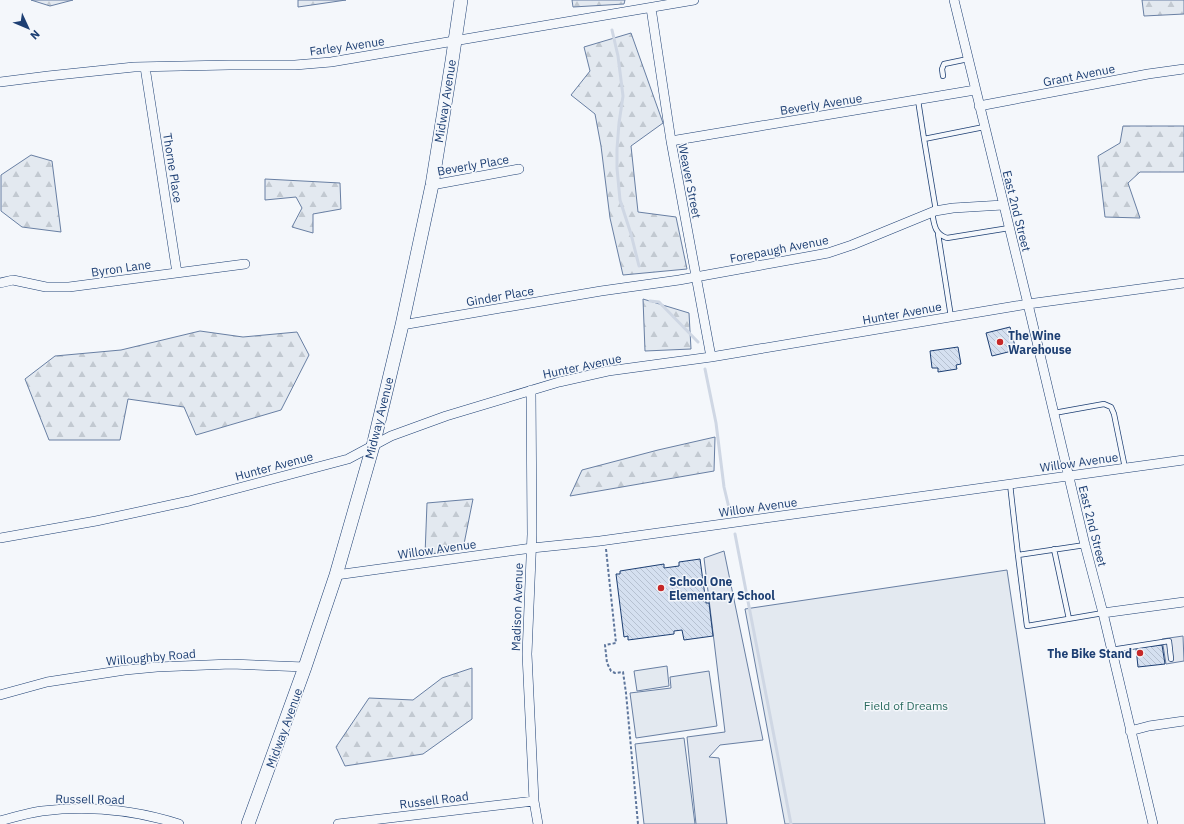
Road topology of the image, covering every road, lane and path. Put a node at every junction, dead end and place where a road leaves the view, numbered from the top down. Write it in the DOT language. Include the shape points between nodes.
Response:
graph roads {
  1 [pos="460,0"];
  2 [pos="694,0"];
  3 [pos="954,0"];
  4 [pos="651,8"];
  5 [pos="455,41"];
  6 [pos="968,59"];
  7 [pos="145,67"];
  8 [pos="1184,69"];
  9 [pos="943,76"];
  10 [pos="0,82"];
  11 [pos="975,90"];
  12 [pos="918,100"];
  13 [pos="979,106"];
  14 [pos="984,126"];
  15 [pos="924,139"];
  16 [pos="671,141"];
  17 [pos="520,169"];
  18 [pos="432,185"];
  19 [pos="1004,205"];
  20 [pos="934,211"];
  21 [pos="1009,228"];
  22 [pos="938,233"];
  23 [pos="245,264"];
  24 [pos="177,273"];
  25 [pos="696,277"];
  26 [pos="0,283"];
  27 [pos="1184,283"];
  28 [pos="601,292"];
  29 [pos="1028,304"];
  30 [pos="951,317"];
  31 [pos="402,325"];
  32 [pos="711,358"];
  33 [pos="531,390"];
  34 [pos="1054,413"];
  35 [pos="373,446"];
  36 [pos="1184,460"];
  37 [pos="1125,468"];
  38 [pos="1068,476"];
  39 [pos="1010,484"];
  40 [pos="0,538"];
  41 [pos="1085,545"];
  42 [pos="532,548"];
  43 [pos="606,549"];
  44 [pos="1054,549"];
  45 [pos="1018,555"];
  46 [pos="336,575"];
  47 [pos="1184,602"];
  48 [pos="1103,613"];
  49 [pos="1069,619"];
  50 [pos="1111,650"];
  51 [pos="1171,659"];
  52 [pos="306,667"];
  53 [pos="0,695"];
  54 [pos="1184,721"];
  55 [pos="1130,730"];
  56 [pos="534,800"];
  57 [pos="0,821"];
  58 [pos="180,824"];
  59 [pos="248,824"];
  60 [pos="338,824"];
  61 [pos="538,824"];
  62 [pos="638,824"];
  63 [pos="1153,824"];
  1 -- 5 [label="street, Midway Avenue"];
  2 -- 4 [label="street, Farley Avenue"];
  3 -- 6 [label="street, East 2nd Street"];
  4 -- 5 [label="street, Farley Avenue"];
  4 -- 16 [label="street, Weaver Street"];
  5 -- 7 [label="street, Farley Avenue" via="331,62 294,65"];
  5 -- 18 [label="street, Midway Avenue"];
  6 -- 9 [label="lane" via="944,64"];
  6 -- 11 [label="street, East 2nd Street"];
  7 -- 10 [label="street, Farley Avenue"];
  7 -- 24 [label="street, Thorne Place"];
  8 -- 13 [label="street, Grant Avenue"];
  11 -- 12 [label="street, Beverly Avenue"];
  11 -- 13 [label="street, East 2nd Street"];
  12 -- 15 [label="lane"];
  12 -- 16 [label="street, Beverly Avenue"];
  13 -- 14 [label="street, East 2nd Street"];
  14 -- 15 [label="lane"];
  14 -- 19 [label="street, East 2nd Street"];
  15 -- 20 [label="lane"];
  16 -- 25 [label="street, Weaver Street"];
  17 -- 18 [label="street, Beverly Place"];
  18 -- 31 [label="street, Midway Avenue"];
  19 -- 20 [label="street, Forepaugh Avenue"];
  19 -- 21 [label="street, East 2nd Street"];
  20 -- 22 [label="lane"];
  20 -- 25 [label="street, Forepaugh Avenue" via="828,253"];
  21 -- 22 [label="lane" via="947,238"];
  21 -- 29 [label="street, East 2nd Street"];
  22 -- 30 [label="lane"];
  23 -- 24 [label="street, Byron Lane"];
  24 -- 26 [label="street, Byron Lane" via="70,287 13,280"];
  25 -- 28 [label="street, Forepaugh Avenue"];
  25 -- 32 [label="street, Weaver Street"];
  27 -- 29 [label="street, Hunter Avenue"];
  28 -- 31 [label="street, Ginder Place"];
  29 -- 30 [label="street, Hunter Avenue"];
  29 -- 34 [label="street, East 2nd Street"];
  30 -- 32 [label="street, Hunter Avenue"];
  31 -- 35 [label="street, Midway Avenue"];
  32 -- 33 [label="street, Hunter Avenue" via="608,371"];
  33 -- 35 [label="street, Hunter Avenue" via="446,416 391,436"];
  33 -- 42 [label="street, Madison Avenue"];
  34 -- 37 [label="lane" via="1104,404 1111,407"];
  34 -- 38 [label="street, East 2nd Street"];
  35 -- 40 [label="street, Hunter Avenue" via="348,459 189,501"];
  35 -- 46 [label="street, Midway Avenue"];
  36 -- 37 [label="street, Willow Avenue"];
  37 -- 38 [label="street, Willow Avenue"];
  38 -- 39 [label="street, Willow Avenue"];
  38 -- 41 [label="street, East 2nd Street"];
  39 -- 42 [label="street, Willow Avenue" via="600,541"];
  39 -- 45 [label="lane"];
  41 -- 44 [label="lane"];
  41 -- 48 [label="street, East 2nd Street"];
  42 -- 46 [label="street, Willow Avenue"];
  42 -- 56 [label="street, Madison Avenue" via="527,654"];
  43 -- 62 [label="path" via="616,643 605,645 607,663 611,671 623,672"];
  44 -- 45 [label="lane"];
  44 -- 49 [label="lane"];
  45 -- 49 [label="lane" via="1027,626"];
  46 -- 52 [label="street, Midway Avenue"];
  47 -- 48 [label="street"];
  48 -- 49 [label="lane"];
  48 -- 50 [label="street, East 2nd Street"];
  50 -- 51 [label="lane" via="1168,642"];
  50 -- 55 [label="street, East 2nd Street"];
  52 -- 53 [label="street, Willoughby Road" via="231,664 124,670 47,682"];
  52 -- 59 [label="street, Midway Avenue"];
  54 -- 55 [label="street"];
  55 -- 63 [label="street, East 2nd Street"];
  56 -- 60 [label="street, Russell Road"];
  56 -- 61 [label="street, Madison Avenue"];
  57 -- 58 [label="street, Russell Road" via="41,811 70,808 127,812"];
}
